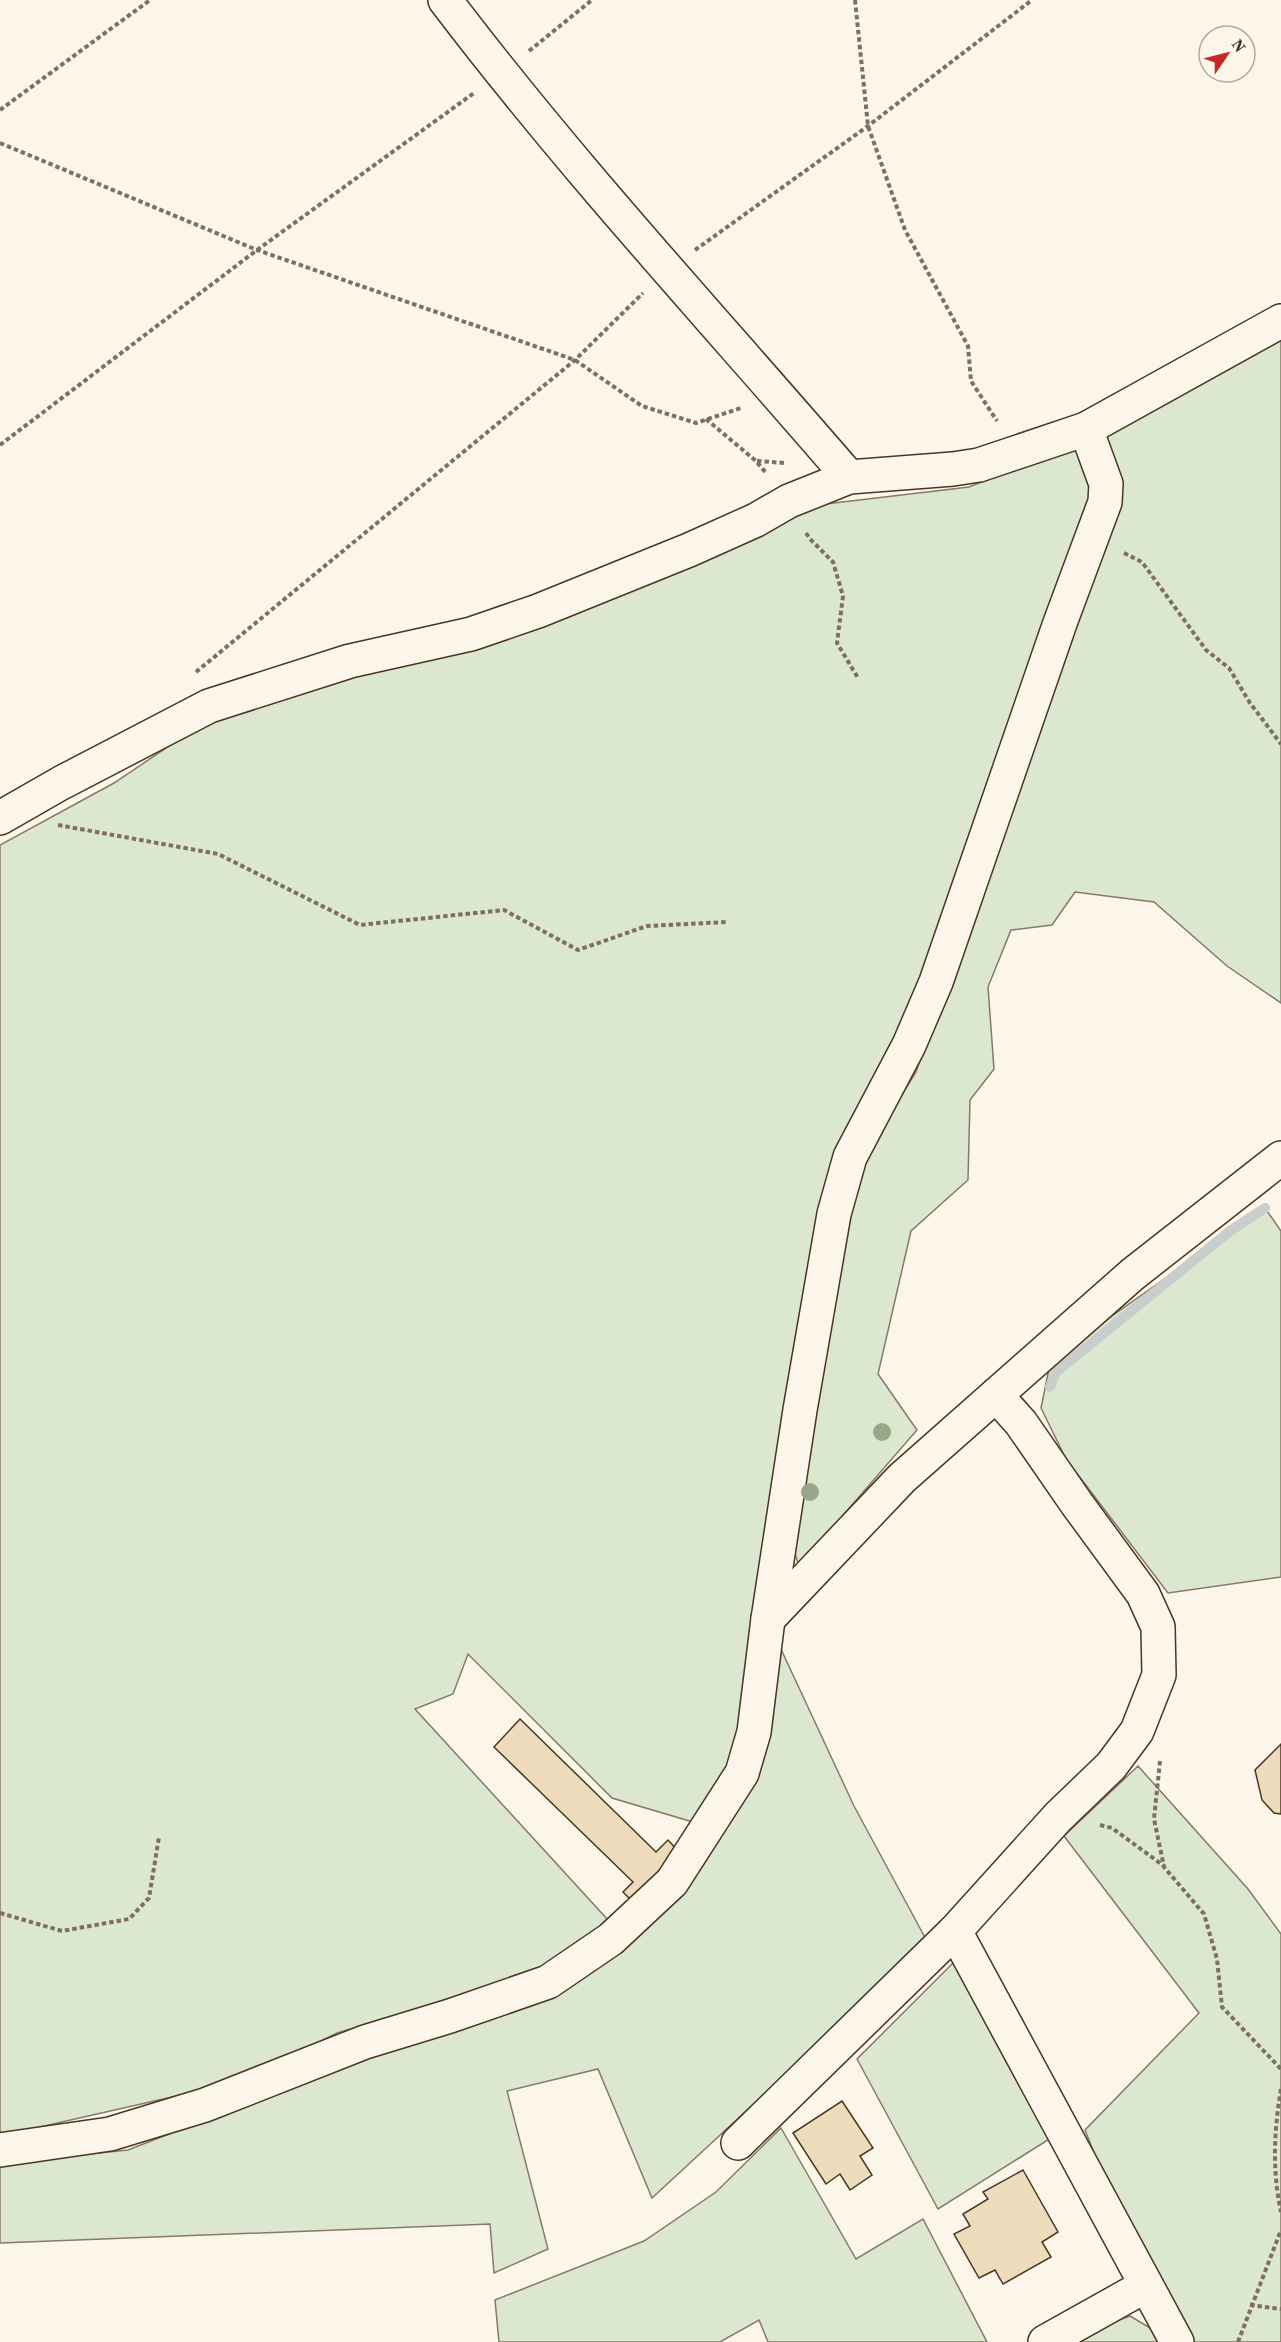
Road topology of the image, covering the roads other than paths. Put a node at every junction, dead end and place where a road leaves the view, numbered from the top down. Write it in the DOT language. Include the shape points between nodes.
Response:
graph roads {
  1 [pos="445,0"];
  2 [pos="1281,321"];
  3 [pos="1086,429"];
  4 [pos="849,477"];
  5 [pos="2,817"];
  6 [pos="1281,1158"];
  7 [pos="996,1395"];
  8 [pos="768,1619"];
  9 [pos="955,1931"];
  10 [pos="738,2143"];
  11 [pos="0,2150"];
  12 [pos="1145,2286"];
  13 [pos="1045,2342"];
  14 [pos="1177,2342"];
  1 -- 4 [label="street" via="501,74 666,270"];
  2 -- 3 [label="street"];
  3 -- 4 [label="street" via="979,465"];
  3 -- 8 [label="street" via="1106,484 1105,502 936,982 909,1045 850,1158 834,1214"];
  4 -- 5 [label="street" via="789,501 689,550 538,611 471,634 350,661 209,706"];
  6 -- 7 [label="street" via="1133,1274"];
  7 -- 8 [label="street" via="902,1478"];
  7 -- 9 [label="street" via="1021,1423 1143,1594 1158,1627 1159,1676 1137,1731 1111,1766 1058,1817"];
  8 -- 11 [label="street" via="754,1732 742,1773 672,1882 611,1939 548,1982 365,2042 205,2105 110,2134"];
  9 -- 10 [label="street"];
  9 -- 12 [label="street"];
  12 -- 13 [label="street"];
  12 -- 14 [label="street"];
}
